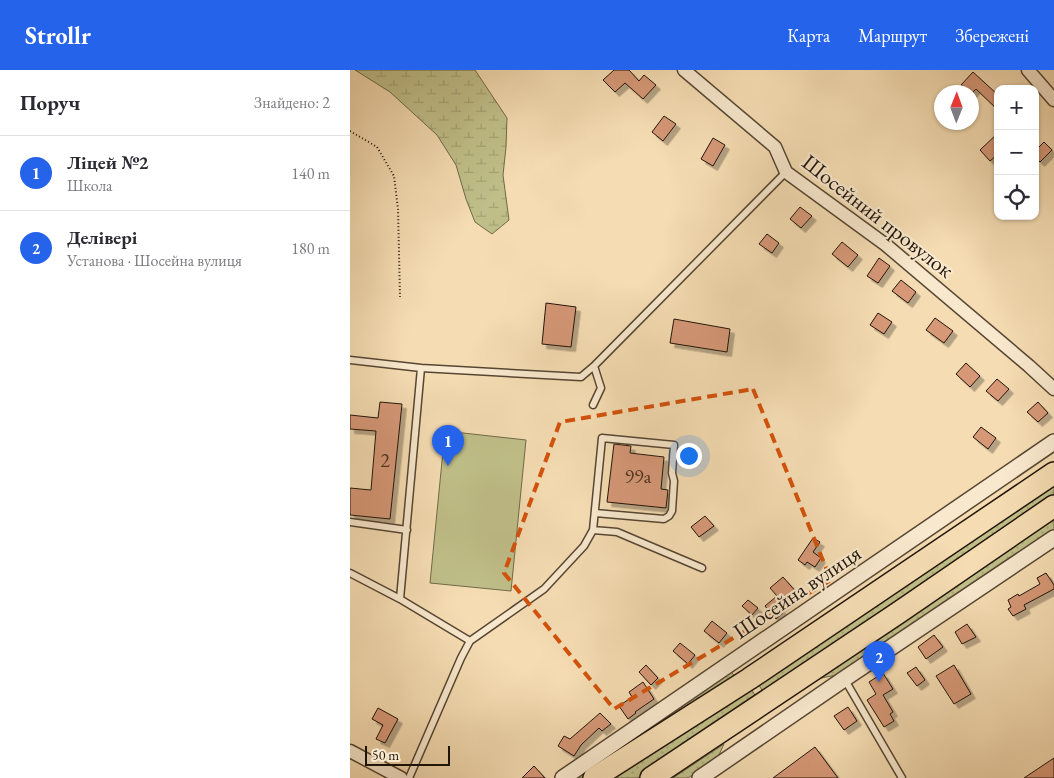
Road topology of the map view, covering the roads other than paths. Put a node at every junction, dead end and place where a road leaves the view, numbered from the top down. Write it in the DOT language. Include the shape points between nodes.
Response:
graph roads {
  1 [pos="684,70"];
  2 [pos="1028,70"];
  3 [pos="1054,100"];
  4 [pos="786,172"];
  5 [pos="350,360"];
  6 [pos="594,366"];
  7 [pos="421,368"];
  8 [pos="1054,389"];
  9 [pos="593,406"];
  10 [pos="1054,442"];
  11 [pos="1054,473"];
  12 [pos="1054,506"];
  13 [pos="595,513"];
  14 [pos="350,522"];
  15 [pos="407,530"];
  16 [pos="593,530"];
  17 [pos="1054,538"];
  18 [pos="702,568"];
  19 [pos="350,573"];
  20 [pos="400,599"];
  21 [pos="470,642"];
  22 [pos="844,678"];
  23 [pos="350,751"];
  24 [pos="401,778"];
  25 [pos="409,778"];
  26 [pos="563,778"];
  27 [pos="594,778"];
  28 [pos="651,778"];
  29 [pos="700,778"];
  30 [pos="902,778"];
  1 -- 4 [label="street, Шосейний провулок" via="775,147"];
  2 -- 3 [label="street"];
  4 -- 6 [label="lane"];
  4 -- 8 [label="street, Шосейний провулок" via="886,245"];
  5 -- 7 [label="lane"];
  6 -- 7 [label="lane" via="581,377"];
  6 -- 9 [label="lane" via="601,388"];
  7 -- 15 [label="lane"];
  10 -- 26 [label="street, Шосейна вулиця"];
  11 -- 27 [label="highway" via="749,679"];
  12 -- 28 [label="highway"];
  13 -- 13 [label="lane" via="602,438 674,445 672,511 669,516 664,519"];
  13 -- 16 [label="lane"];
  14 -- 15 [label="lane"];
  15 -- 20 [label="lane"];
  16 -- 18 [label="lane" via="617,532"];
  16 -- 21 [label="lane" via="584,546 544,589"];
  17 -- 22 [label="street"];
  19 -- 20 [label="lane"];
  20 -- 21 [label="lane"];
  21 -- 25 [label="lane"];
  22 -- 29 [label="street"];
  22 -- 30 [label="lane"];
  23 -- 24 [label="street"];
}
